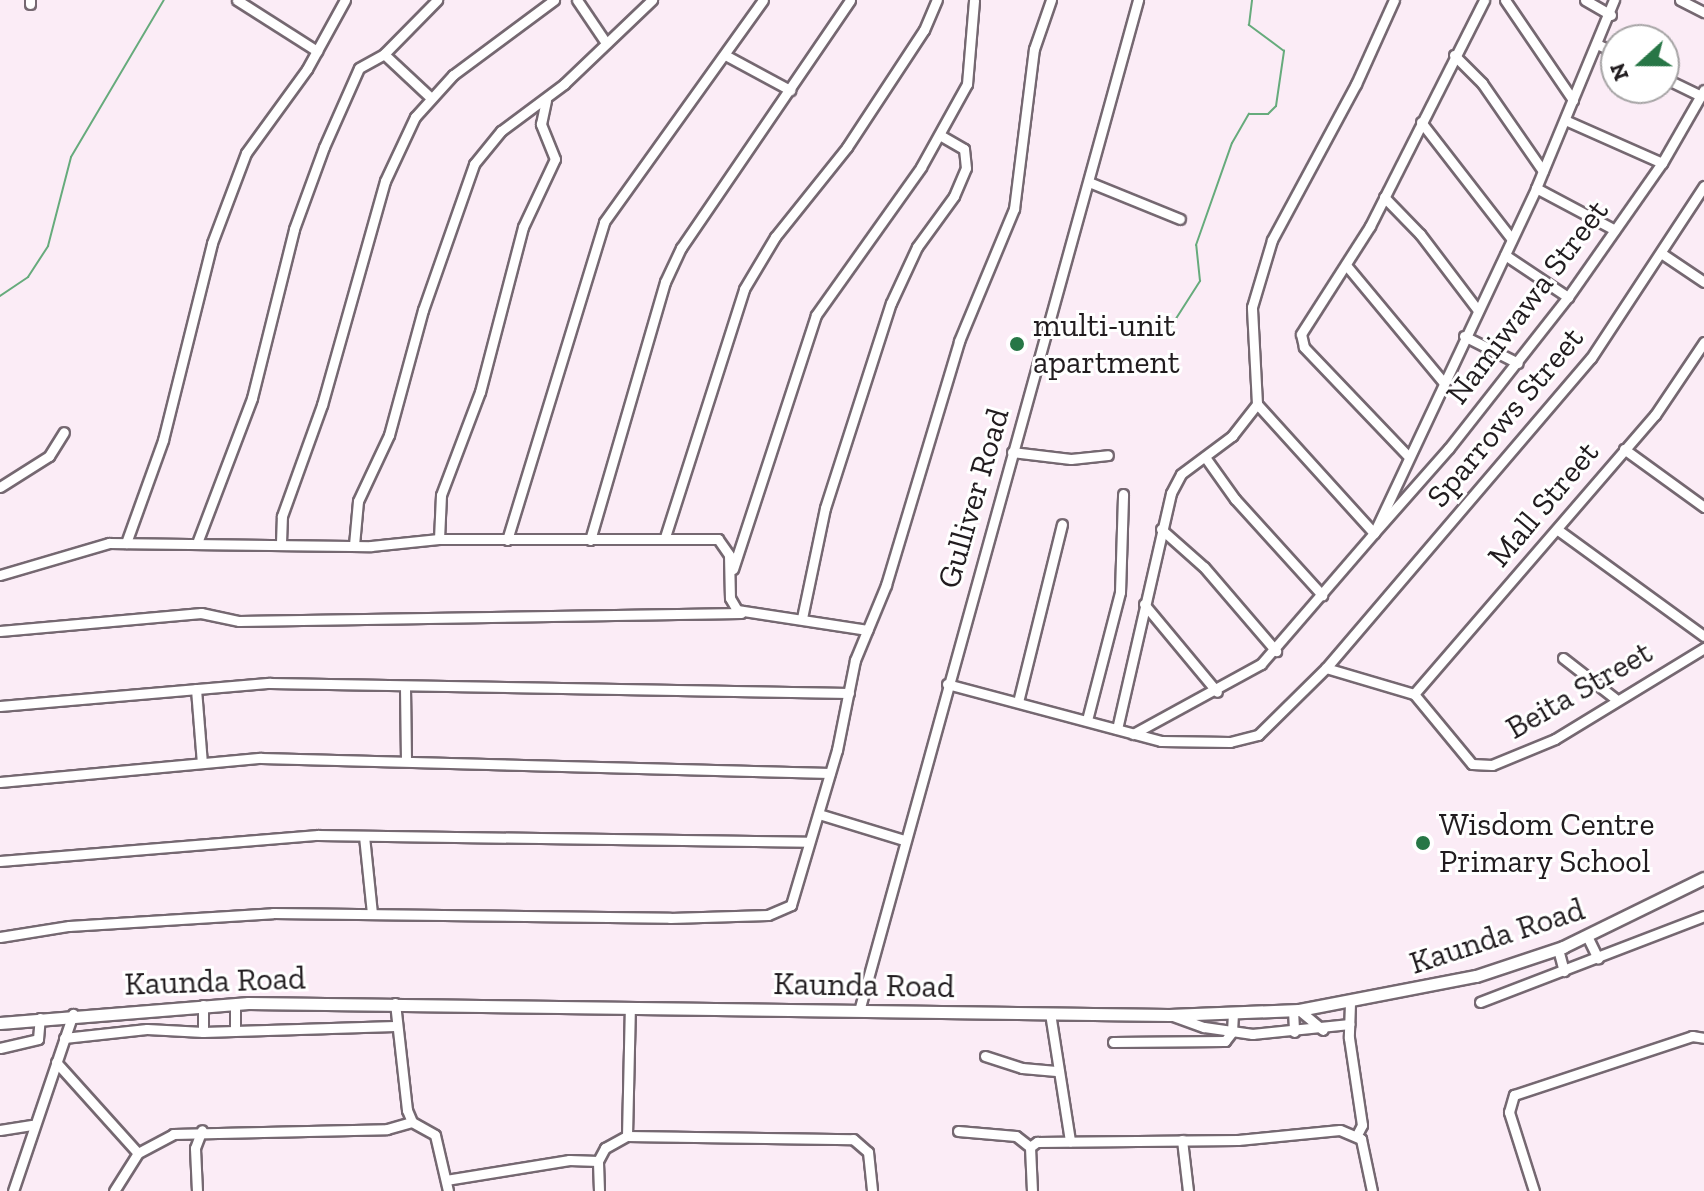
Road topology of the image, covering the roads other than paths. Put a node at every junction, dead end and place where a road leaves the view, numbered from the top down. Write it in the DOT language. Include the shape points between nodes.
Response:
graph roads {
  1 [pos="237,0"];
  2 [pos="345,0"];
  3 [pos="437,0"];
  4 [pos="554,0"];
  5 [pos="577,0"];
  6 [pos="652,0"];
  7 [pos="763,0"];
  8 [pos="850,0"];
  9 [pos="937,0"];
  10 [pos="974,0"];
  11 [pos="1051,0"];
  12 [pos="1138,0"];
  13 [pos="1394,0"];
  14 [pos="1484,0"];
  15 [pos="1505,0"];
  16 [pos="1585,0"];
  17 [pos="1614,0"];
  18 [pos="1680,0"];
  19 [pos="642,4"];
  20 [pos="1704,12"];
  21 [pos="1611,15"];
  22 [pos="606,43"];
  23 [pos="1599,45"];
  24 [pos="317,51"];
  25 [pos="384,54"];
  26 [pos="1454,55"];
  27 [pos="727,56"];
  28 [pos="1680,84"];
  29 [pos="790,90"];
  30 [pos="1702,93"];
  31 [pos="430,97"];
  32 [pos="547,98"];
  33 [pos="1573,100"];
  34 [pos="1565,120"];
  35 [pos="1421,122"];
  36 [pos="940,135"];
  37 [pos="1662,163"];
  38 [pos="1543,171"];
  39 [pos="1089,182"];
  40 [pos="1704,186"];
  41 [pos="1536,188"];
  42 [pos="1384,197"];
  43 [pos="1180,219"];
  44 [pos="1615,230"];
  45 [pos="1511,238"];
  46 [pos="1661,253"];
  47 [pos="1505,255"];
  48 [pos="1346,265"];
  49 [pos="1704,282"];
  50 [pos="1568,297"];
  51 [pos="1477,309"];
  52 [pos="1464,336"];
  53 [pos="1704,342"];
  54 [pos="1518,363"];
  55 [pos="1443,382"];
  56 [pos="1257,404"];
  57 [pos="64,432"];
  58 [pos="1624,449"];
  59 [pos="1012,452"];
  60 [pos="1108,455"];
  61 [pos="1408,456"];
  62 [pos="1205,457"];
  63 [pos="0,487"];
  64 [pos="1123,494"];
  65 [pos="1704,507"];
  66 [pos="1062,524"];
  67 [pos="1161,529"];
  68 [pos="1558,530"];
  69 [pos="1374,533"];
  70 [pos="665,537"];
  71 [pos="439,539"];
  72 [pos="507,540"];
  73 [pos="590,540"];
  74 [pos="126,543"];
  75 [pos="197,543"];
  76 [pos="281,543"];
  77 [pos="354,545"];
  78 [pos="0,575"];
  79 [pos="730,585"];
  80 [pos="1322,595"];
  81 [pos="1144,604"];
  82 [pos="745,613"];
  83 [pos="802,618"];
  84 [pos="867,630"];
  85 [pos="0,631"];
  86 [pos="1704,636"];
  87 [pos="1704,648"];
  88 [pos="1276,651"];
  89 [pos="1563,658"];
  90 [pos="1326,668"];
  91 [pos="947,684"];
  92 [pos="405,688"];
  93 [pos="196,689"];
  94 [pos="1217,692"];
  95 [pos="849,693"];
  96 [pos="1414,694"];
  97 [pos="1617,700"];
  98 [pos="1018,702"];
  99 [pos="0,706"];
  100 [pos="1087,720"];
  101 [pos="1117,729"];
  102 [pos="1133,734"];
  103 [pos="406,761"];
  104 [pos="202,763"];
  105 [pos="830,773"];
  106 [pos="0,782"];
  107 [pos="819,814"];
  108 [pos="364,836"];
  109 [pos="904,840"];
  110 [pos="808,842"];
  111 [pos="0,861"];
  112 [pos="1704,878"];
  113 [pos="372,913"];
  114 [pos="1704,916"];
  115 [pos="1587,936"];
  116 [pos="0,937"];
  117 [pos="1558,949"];
  118 [pos="1598,959"];
  119 [pos="1564,971"];
  120 [pos="1480,1002"];
  121 [pos="395,1003"];
  122 [pos="1350,1003"];
  123 [pos="235,1004"];
  124 [pos="203,1005"];
  125 [pos="630,1007"];
  126 [pos="1296,1010"];
  127 [pos="859,1011"];
  128 [pos="1050,1013"];
  129 [pos="73,1014"];
  130 [pos="1233,1014"];
  131 [pos="1171,1015"];
  132 [pos="40,1018"];
  133 [pos="0,1023"];
  134 [pos="1349,1024"];
  135 [pos="395,1026"];
  136 [pos="235,1029"];
  137 [pos="1323,1030"];
  138 [pos="203,1032"];
  139 [pos="1232,1032"];
  140 [pos="1294,1032"];
  141 [pos="64,1038"];
  142 [pos="1704,1038"];
  143 [pos="1171,1041"];
  144 [pos="1113,1042"];
  145 [pos="0,1048"];
  146 [pos="985,1056"];
  147 [pos="56,1062"];
  148 [pos="1059,1071"];
  149 [pos="412,1122"];
  150 [pos="32,1125"];
  151 [pos="0,1130"];
  152 [pos="202,1130"];
  153 [pos="958,1131"];
  154 [pos="1357,1135"];
  155 [pos="627,1136"];
  156 [pos="1182,1140"];
  157 [pos="1070,1141"];
  158 [pos="1030,1147"];
  159 [pos="138,1153"];
  160 [pos="598,1161"];
  161 [pos="447,1186"];
  162 [pos="13,1191"];
  163 [pos="114,1191"];
  164 [pos="197,1191"];
  165 [pos="599,1191"];
  166 [pos="872,1191"];
  167 [pos="1032,1191"];
  168 [pos="1188,1191"];
  169 [pos="1372,1191"];
  170 [pos="1534,1191"];
  1 -- 24 [label="street"];
  2 -- 24 [label="street"];
  3 -- 25 [label="street"];
  4 -- 31 [label="street"];
  5 -- 22 [label="street"];
  6 -- 19 [label="street"];
  7 -- 27 [label="street"];
  8 -- 29 [label="street"];
  9 -- 70 [label="street" via="924,30 847,147 775,237 744,289"];
  10 -- 36 [label="street" via="967,84"];
  11 -- 84 [label="street" via="1031,64 1014,209 959,341 886,585"];
  12 -- 39 [label="street, Gulliver Road"];
  13 -- 56 [label="street" via="1356,84 1272,240 1252,307"];
  14 -- 26 [label="street"];
  15 -- 33 [label="street"];
  16 -- 21 [label="street"];
  17 -- 21 [label="street"];
  18 -- 20 [label="street"];
  19 -- 22 [label="street"];
  21 -- 23 [label="street"];
  22 -- 32 [label="street"];
  23 -- 33 [label="street"];
  24 -- 74 [label="street" via="246,153 212,243 163,440"];
  25 -- 31 [label="street"];
  25 -- 75 [label="street" via="359,68 305,196 252,398"];
  26 -- 35 [label="street"];
  26 -- 38 [label="street" via="1482,83"];
  27 -- 29 [label="street"];
  27 -- 72 [label="street" via="604,222"];
  28 -- 30 [label="street"];
  29 -- 73 [label="street" via="681,248 665,282"];
  30 -- 37 [label="street, Namiwawa Street"];
  31 -- 76 [label="street" via="385,181 322,405 282,516"];
  32 -- 71 [label="street" via="541,118 555,159 527,214 480,392 441,495"];
  32 -- 77 [label="street" via="501,131 474,164 423,310 389,435 358,501"];
  33 -- 34 [label="street"];
  34 -- 37 [label="street"];
  34 -- 38 [label="street"];
  35 -- 42 [label="street"];
  35 -- 45 [label="street"];
  36 -- 79 [label="street" via="816,315 741,535"];
  36 -- 83 [label="street" via="964,149 966,168 954,196 917,247 891,303 825,508"];
  37 -- 44 [label="street, Namiwawa Street"];
  38 -- 41 [label="street"];
  39 -- 43 [label="street"];
  39 -- 59 [label="street, Gulliver Road"];
  40 -- 46 [label="street, Sparrows Street"];
  41 -- 44 [label="street"];
  41 -- 45 [label="street"];
  42 -- 48 [label="street"];
  42 -- 51 [label="street" via="1420,234"];
  44 -- 50 [label="street, Namiwawa Street"];
  45 -- 47 [label="street"];
  46 -- 49 [label="street"];
  46 -- 90 [label="street, Sparrows Street" via="1591,358"];
  47 -- 50 [label="street"];
  47 -- 51 [label="street"];
  48 -- 55 [label="street"];
  48 -- 61 [label="street" via="1303,329 1302,343"];
  50 -- 54 [label="street, Namiwawa Street"];
  51 -- 52 [label="street"];
  52 -- 54 [label="street"];
  52 -- 55 [label="street"];
  53 -- 58 [label="street, Mall Street" via="1666,400"];
  54 -- 69 [label="street, Namiwawa Street"];
  55 -- 61 [label="street"];
  56 -- 62 [label="street" via="1247,422"];
  56 -- 69 [label="street"];
  57 -- 63 [label="street" via="49,456"];
  58 -- 65 [label="street"];
  58 -- 68 [label="street, Mall Street"];
  59 -- 60 [label="street" via="1071,459"];
  59 -- 91 [label="street, Gulliver Road"];
  61 -- 69 [label="street"];
  62 -- 67 [label="street" via="1176,481"];
  62 -- 80 [label="street" via="1235,499"];
  64 -- 100 [label="street" via="1120,592"];
  66 -- 98 [label="street"];
  67 -- 81 [label="street"];
  67 -- 88 [label="street" via="1204,567"];
  68 -- 86 [label="street"];
  68 -- 96 [label="street, Mall Street"];
  69 -- 80 [label="street, Namiwawa Street"];
  70 -- 73 [label="street"];
  70 -- 79 [label="street" via="724,543"];
  71 -- 72 [label="street"];
  71 -- 77 [label="street"];
  72 -- 73 [label="street"];
  74 -- 75 [label="street"];
  74 -- 78 [label="street" via="95,545"];
  75 -- 76 [label="street"];
  76 -- 77 [label="street"];
  79 -- 82 [label="street" via="731,603"];
  80 -- 88 [label="street, Namiwawa Street"];
  81 -- 94 [label="street"];
  81 -- 101 [label="street"];
  82 -- 83 [label="street"];
  82 -- 85 [label="street" via="239,621 201,613"];
  83 -- 84 [label="street"];
  84 -- 95 [label="street"];
  87 -- 97 [label="street, Beita Street"];
  88 -- 94 [label="street, Namiwawa Street"];
  89 -- 97 [label="street"];
  90 -- 96 [label="street"];
  90 -- 102 [label="street, Sparrows Street" via="1269,727 1247,740 1183,742"];
  91 -- 98 [label="street, Sparrows Street"];
  91 -- 109 [label="street, Gulliver Road"];
  92 -- 93 [label="street" via="270,683"];
  92 -- 95 [label="street"];
  92 -- 103 [label="street"];
  93 -- 99 [label="street"];
  93 -- 104 [label="street"];
  94 -- 102 [label="street, Namiwawa Street"];
  95 -- 105 [label="street"];
  96 -- 97 [label="street, Beita Street" via="1472,764 1482,766 1555,739"];
  98 -- 100 [label="street, Sparrows Street"];
  100 -- 101 [label="street, Sparrows Street"];
  101 -- 102 [label="street, Sparrows Street"];
  103 -- 104 [label="street" via="261,758"];
  103 -- 105 [label="street"];
  104 -- 106 [label="street"];
  105 -- 107 [label="street"];
  107 -- 109 [label="street"];
  107 -- 110 [label="street"];
  108 -- 110 [label="street"];
  108 -- 111 [label="street" via="149,845"];
  108 -- 113 [label="street"];
  109 -- 127 [label="street, Gulliver Road"];
  110 -- 113 [label="street" via="795,899 768,915"];
  112 -- 115 [label="main road, Kaunda Road"];
  113 -- 116 [label="street" via="130,922"];
  114 -- 118 [label="street"];
  115 -- 117 [label="main road, Kaunda Road"];
  115 -- 118 [label="street"];
  117 -- 119 [label="street"];
  117 -- 122 [label="main road, Kaunda Road" via="1476,976"];
  118 -- 119 [label="street"];
  119 -- 120 [label="street"];
  121 -- 123 [label="main road, Kaunda Road"];
  121 -- 125 [label="main road, Kaunda Road"];
  121 -- 135 [label="street"];
  122 -- 126 [label="main road, Kaunda Road"];
  122 -- 134 [label="street"];
  123 -- 124 [label="main road, Kaunda Road"];
  123 -- 136 [label="street"];
  124 -- 129 [label="main road, Kaunda Road"];
  124 -- 138 [label="street"];
  125 -- 127 [label="main road, Kaunda Road"];
  125 -- 155 [label="street"];
  126 -- 130 [label="main road, Kaunda Road"];
  126 -- 137 [label="street"];
  126 -- 140 [label="street"];
  127 -- 128 [label="main road, Kaunda Road"];
  128 -- 131 [label="main road, Kaunda Road"];
  128 -- 148 [label="street"];
  129 -- 132 [label="main road, Kaunda Road"];
  129 -- 141 [label="street"];
  130 -- 131 [label="main road, Kaunda Road"];
  130 -- 139 [label="street"];
  131 -- 139 [label="street"];
  131 -- 143 [label="street"];
  132 -- 133 [label="main road, Kaunda Road"];
  132 -- 145 [label="street" via="38,1039"];
  134 -- 137 [label="street"];
  134 -- 154 [label="street" via="1362,1125"];
  135 -- 136 [label="street"];
  135 -- 149 [label="street"];
  136 -- 138 [label="street"];
  137 -- 140 [label="street"];
  138 -- 141 [label="street" via="147,1029"];
  139 -- 140 [label="street"];
  139 -- 143 [label="street" via="1225,1041"];
  141 -- 147 [label="street"];
  142 -- 170 [label="street" via="1692,1036 1514,1095 1509,1112"];
  143 -- 144 [label="street"];
  146 -- 148 [label="street" via="1022,1068"];
  147 -- 150 [label="street"];
  147 -- 159 [label="street"];
  148 -- 157 [label="street"];
  149 -- 152 [label="street" via="387,1129"];
  149 -- 161 [label="street" via="435,1135"];
  150 -- 151 [label="street"];
  150 -- 162 [label="street"];
  152 -- 159 [label="street" via="173,1134"];
  152 -- 164 [label="street" via="195,1148"];
  153 -- 158 [label="street" via="1016,1136"];
  154 -- 156 [label="street" via="1340,1130"];
  154 -- 169 [label="street"];
  155 -- 160 [label="street" via="605,1148"];
  155 -- 166 [label="street" via="853,1139 868,1152"];
  156 -- 157 [label="street"];
  156 -- 168 [label="street"];
  157 -- 158 [label="street"];
  158 -- 167 [label="street"];
  159 -- 163 [label="street"];
  160 -- 161 [label="street" via="558,1161"];
  160 -- 165 [label="street"];
}
